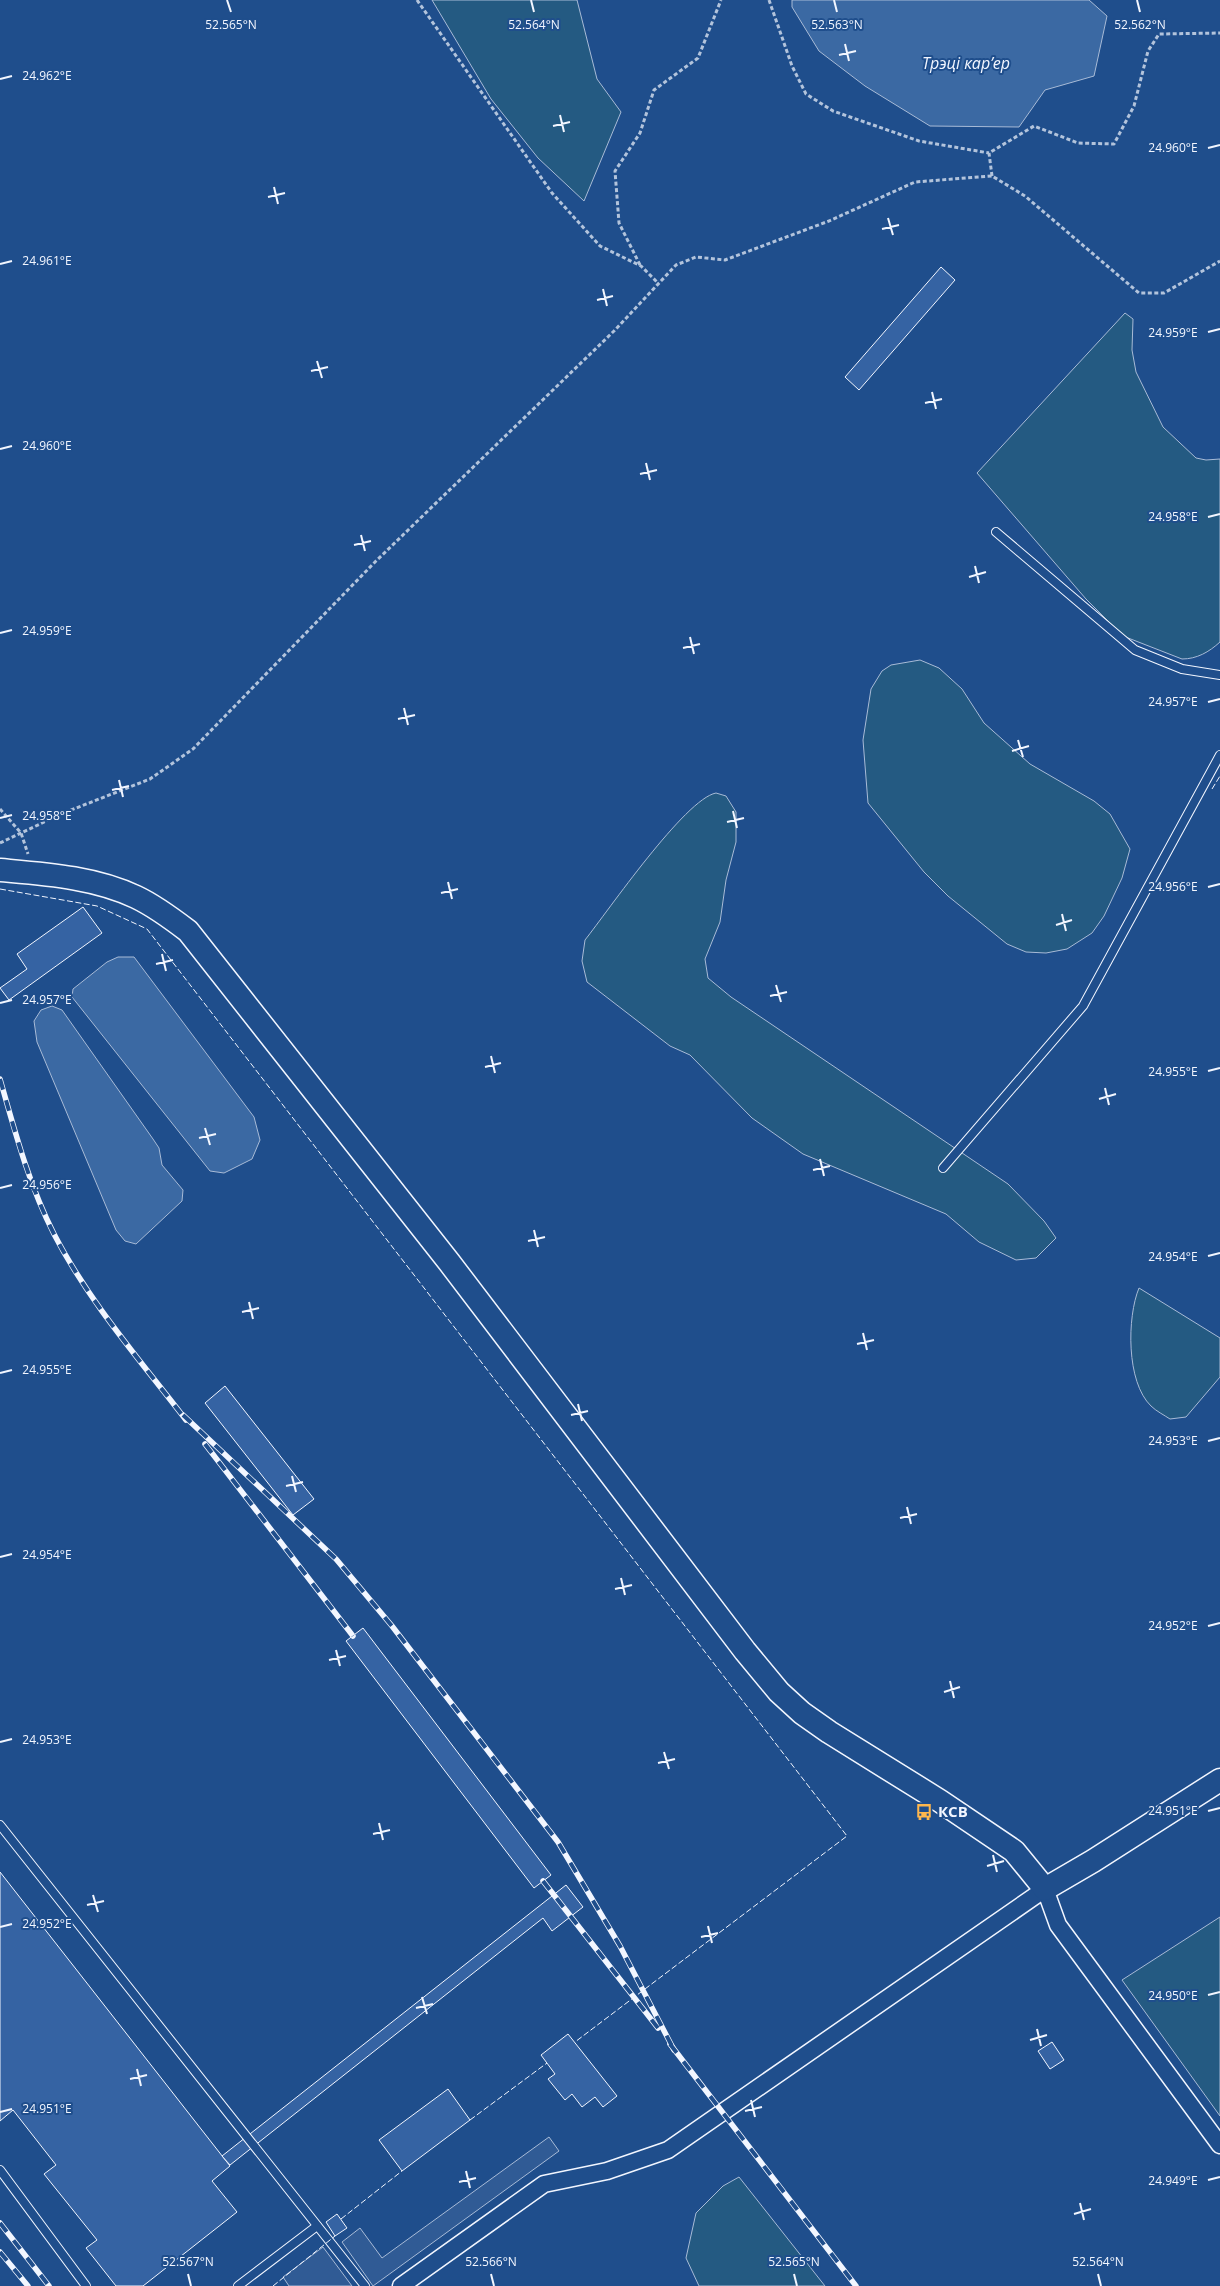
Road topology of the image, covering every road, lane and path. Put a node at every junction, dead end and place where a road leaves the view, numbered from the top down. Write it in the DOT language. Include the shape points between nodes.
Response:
graph roads {
  1 [pos="416,0"];
  2 [pos="722,0"];
  3 [pos="769,0"];
  4 [pos="1220,33"];
  5 [pos="989,153"];
  6 [pos="992,176"];
  7 [pos="1220,261"];
  8 [pos="641,266"];
  9 [pos="658,283"];
  10 [pos="996,532"];
  11 [pos="1220,675"];
  12 [pos="1220,755"];
  13 [pos="0,809"];
  14 [pos="21,833"];
  15 [pos="0,843"];
  16 [pos="0,870"];
  17 [pos="943,1168"];
  18 [pos="1220,1780"];
  19 [pos="0,1826"];
  20 [pos="1045,1889"];
  21 [pos="1220,2146"];
  22 [pos="0,2170"];
  23 [pos="317,2226"];
  24 [pos="86,2286"];
  25 [pos="238,2286"];
  26 [pos="364,2286"];
  27 [pos="401,2286"];
  1 -- 8 [label="path" via="552,193 600,246"];
  2 -- 8 [label="path" via="698,58 654,90 640,133 615,171 619,223"];
  3 -- 5 [label="path" via="792,66 806,94 833,111 919,141"];
  4 -- 5 [label="path" via="1159,34 1148,50 1134,106 1114,144 1078,143 1034,126"];
  5 -- 6 [label="path"];
  6 -- 7 [label="path" via="1025,196 1139,293 1164,293"];
  6 -- 9 [label="path" via="915,182 829,221 725,260 696,257 676,264"];
  8 -- 9 [label="path"];
  9 -- 14 [label="path" via="614,330 375,562 193,749 150,779"];
  10 -- 11 [label="lane" via="1135,650 1182,670"];
  12 -- 17 [label="lane" via="1083,1006"];
  13 -- 14 [label="path"];
  14 -- 15 [label="path"];
  16 -- 20 [label="street" via="81,880 134,896 188,931 443,1254 779,1692 828,1732 1014,1851"];
  18 -- 20 [label="street"];
  19 -- 23 [label="lane"];
  20 -- 21 [label="street" via="1058,1925"];
  20 -- 27 [label="street" via="668,2150 607,2172 544,2184"];
  22 -- 24 [label="lane"];
  23 -- 25 [label="lane"];
  23 -- 26 [label="lane"];
}
